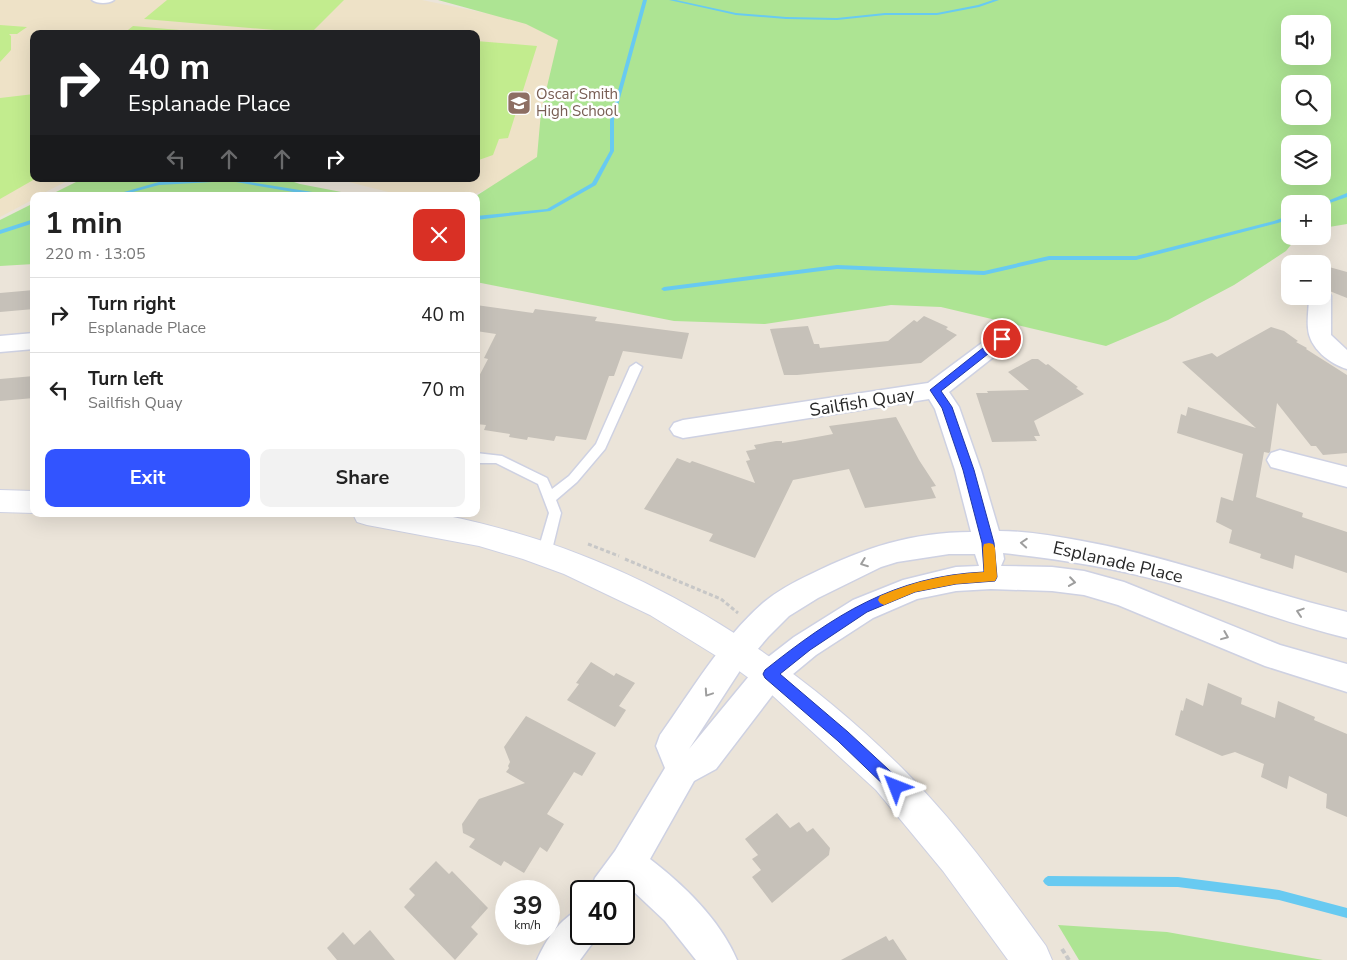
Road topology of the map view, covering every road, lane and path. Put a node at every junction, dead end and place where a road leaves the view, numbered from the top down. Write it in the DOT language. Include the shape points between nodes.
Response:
graph roads {
  1 [pos="95,0"];
  2 [pos="111,0"];
  3 [pos="1320,305"];
  4 [pos="1002,339"];
  5 [pos="30,341"];
  6 [pos="0,344"];
  7 [pos="1347,361"];
  8 [pos="636,367"];
  9 [pos="935,390"];
  10 [pos="683,429"];
  11 [pos="480,458"];
  12 [pos="1280,460"];
  13 [pos="1347,477"];
  14 [pos="550,498"];
  15 [pos="0,501"];
  16 [pos="30,502"];
  17 [pos="388,517"];
  18 [pos="988,543"];
  19 [pos="544,554"];
  20 [pos="991,577"];
  21 [pos="1347,625"];
  22 [pos="735,652"];
  23 [pos="770,674"];
  24 [pos="1347,678"];
  25 [pos="682,770"];
  26 [pos="618,878"];
  27 [pos="570,942"];
  28 [pos="556,960"];
  29 [pos="718,960"];
  30 [pos="1032,960"];
  1 -- 2 [label="lane"];
  3 -- 7 [label="street" via="1322,342"];
  4 -- 9 [label="street"];
  5 -- 6 [label="street"];
  8 -- 14 [label="lane" via="601,446 574,479"];
  9 -- 10 [label="street, Sailfish Quay"];
  9 -- 18 [label="street, Sailfish Quay" via="947,407"];
  11 -- 14 [label="lane" via="498,459 543,482"];
  12 -- 13 [label="street"];
  14 -- 19 [label="lane" via="555,513"];
  15 -- 16 [label="street"];
  17 -- 19 [label="street" via="437,524"];
  18 -- 20 [label="street, Sailfish Quay"];
  21 -- 18 [label="street, Esplanade Place, one-way" via="1129,561 1054,546"];
  18 -- 22 [label="street, Esplanade Place, one-way" via="947,543 896,551 843,571 805,590 774,611"];
  19 -- 22 [label="street" via="627,588 691,623"];
  20 -- 23 [label="street, Esplanade Place" via="956,579 913,588 863,608 805,646"];
  20 -- 24 [label="street, Esplanade Place, one-way" via="1084,583 1124,594 1276,657"];
  22 -- 23 [label="street"];
  22 -- 25 [label="street, Esplanade Place, one-way" via="672,746"];
  23 -- 25 [label="street, Esplanade Place" via="704,758"];
  23 -- 30 [label="street" via="908,799 996,908"];
  25 -- 26 [label="street"];
  26 -- 29 [label="street" via="652,882 696,927"];
  27 -- 28 [label="street"];
}
